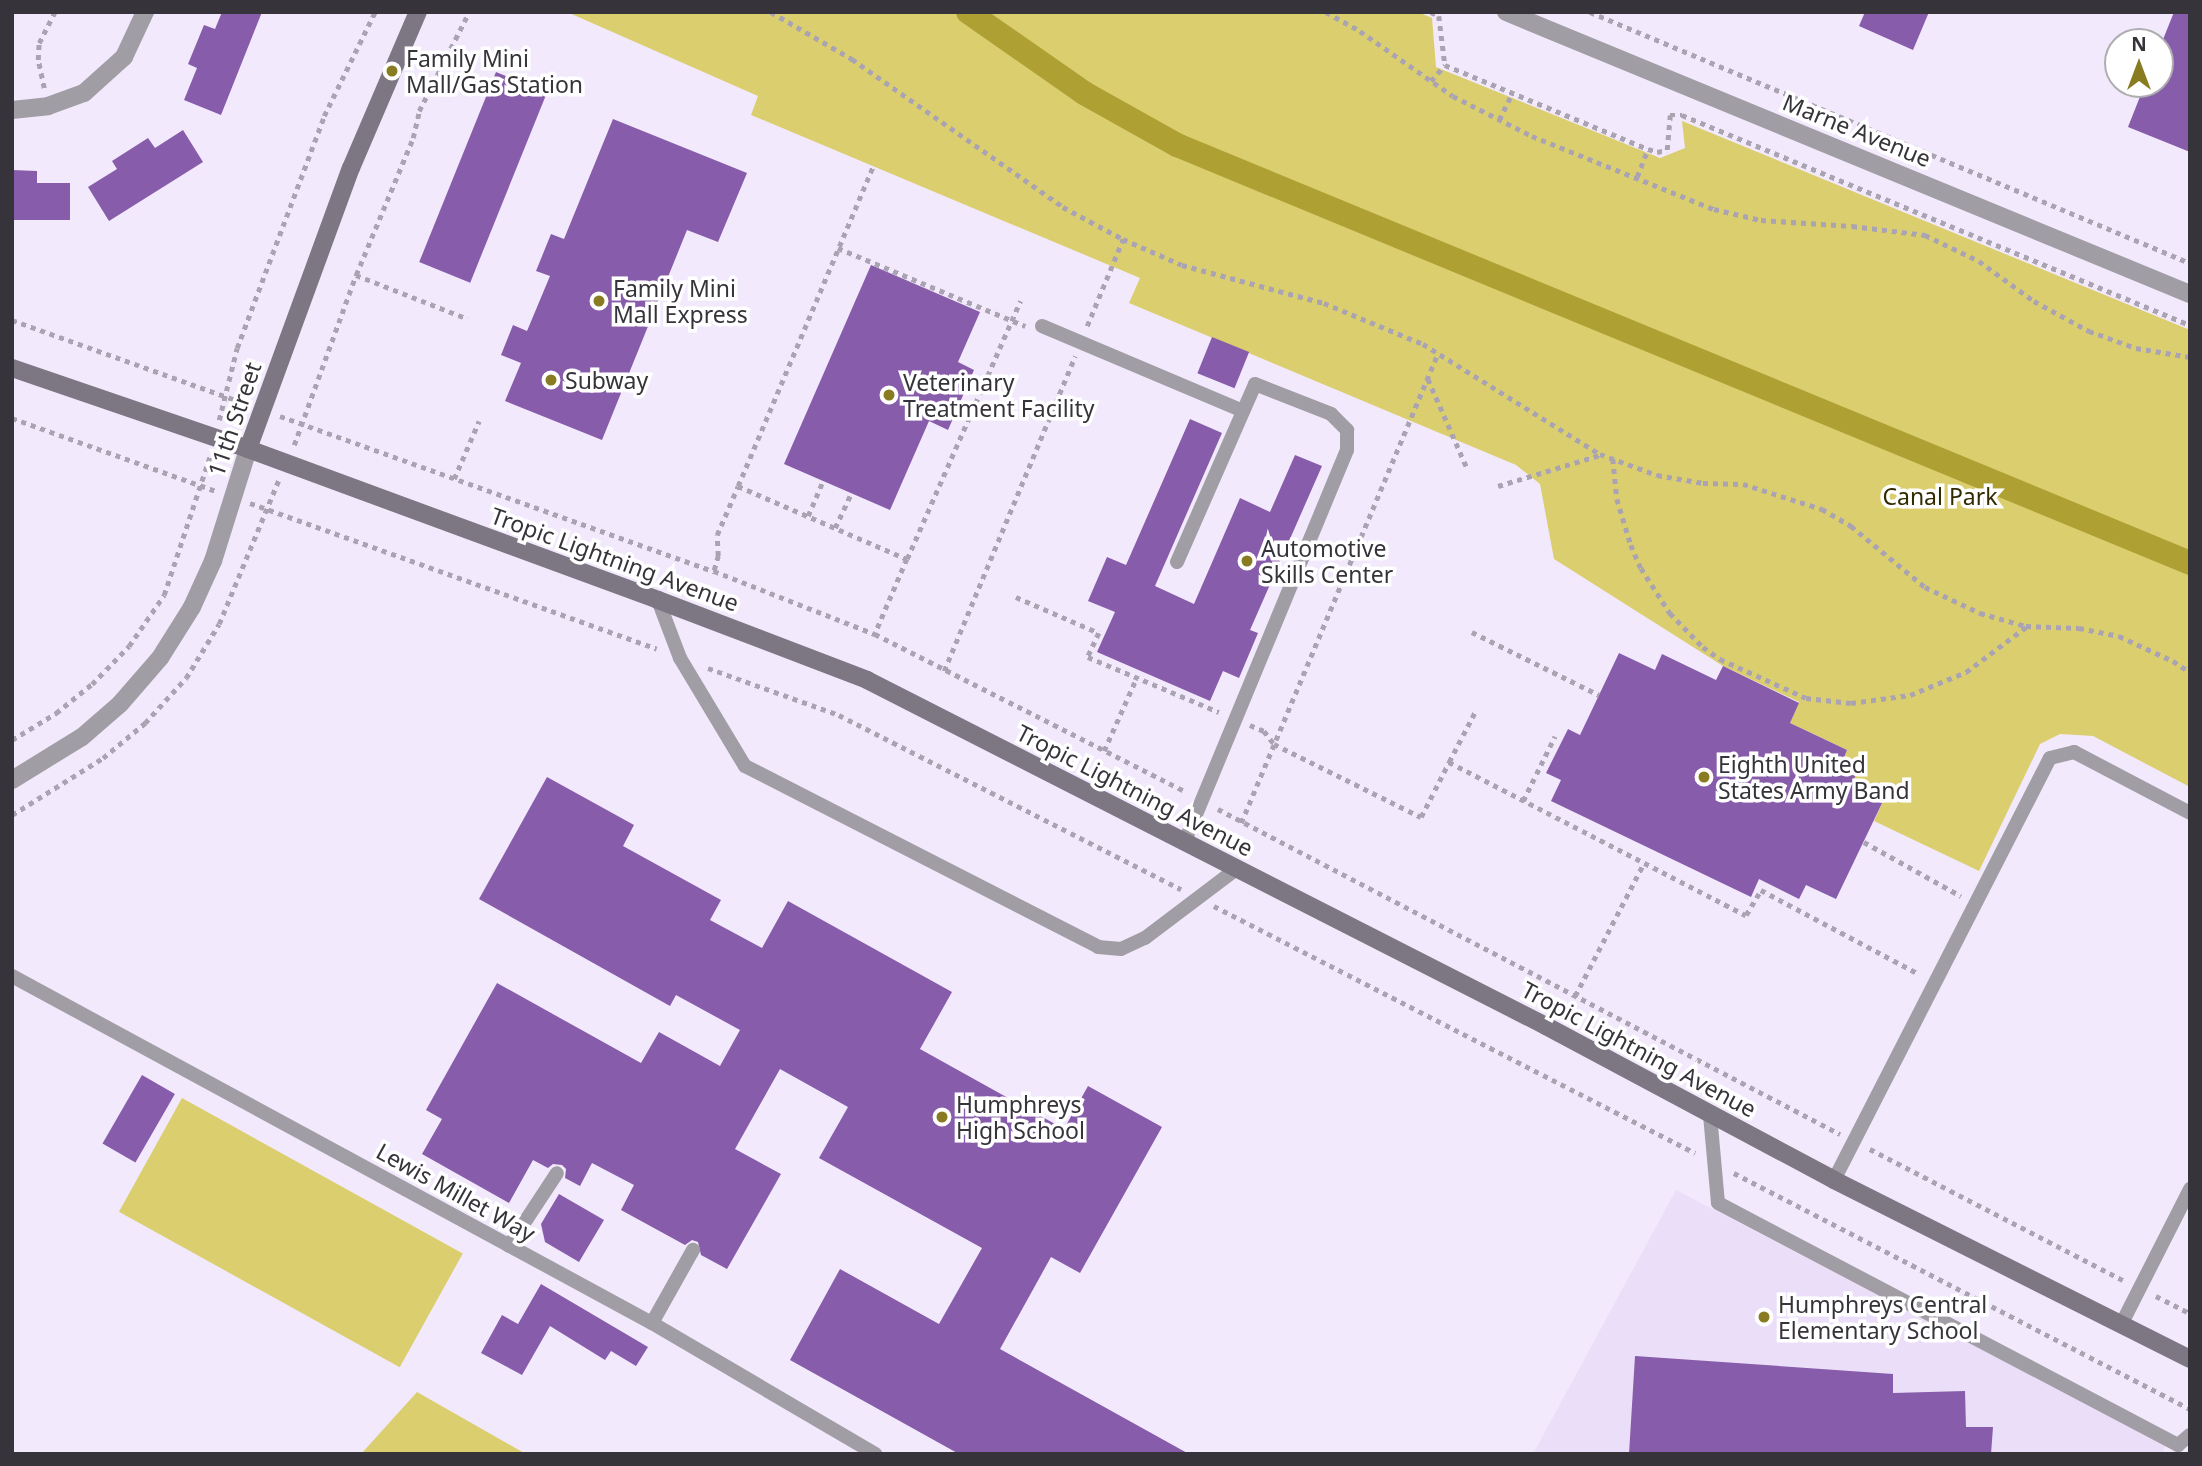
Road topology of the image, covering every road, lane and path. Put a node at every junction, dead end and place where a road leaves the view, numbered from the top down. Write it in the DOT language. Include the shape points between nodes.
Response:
graph roads {
  1 [pos="55,12"];
  2 [pos="145,12"];
  3 [pos="375,12"];
  4 [pos="469,12"];
  5 [pos="771,12"];
  6 [pos="1326,12"];
  7 [pos="1431,12"];
  8 [pos="1506,12"];
  9 [pos="1590,12"];
  10 [pos="416,13"];
  11 [pos="1445,65"];
  12 [pos="1431,81"];
  13 [pos="1512,93"];
  14 [pos="48,106"];
  15 [pos="12,110"];
  16 [pos="1499,120"];
  17 [pos="1648,149"];
  18 [pos="873,167"];
  19 [pos="1637,177"];
  20 [pos="1123,239"];
  21 [pos="838,248"];
  22 [pos="2190,263"];
  23 [pos="356,275"];
  24 [pos="2190,294"];
  25 [pos="1020,300"];
  26 [pos="468,319"];
  27 [pos="12,320"];
  28 [pos="1012,320"];
  29 [pos="2190,325"];
  30 [pos="1036,327"];
  31 [pos="1080,342"];
  32 [pos="1438,353"];
  33 [pos="2190,357"];
  34 [pos="12,368"];
  35 [pos="1428,378"];
  36 [pos="225,397"];
  37 [pos="262,410"];
  38 [pos="1243,411"];
  39 [pos="12,418"];
  40 [pos="479,421"];
  41 [pos="302,424"];
  42 [pos="215,438"];
  43 [pos="248,449"];
  44 [pos="1601,454"];
  45 [pos="1613,459"];
  46 [pos="1468,470"];
  47 [pos="454,479"];
  48 [pos="823,481"];
  49 [pos="202,486"];
  50 [pos="738,486"];
  51 [pos="1498,486"];
  52 [pos="851,493"];
  53 [pos="232,497"];
  54 [pos="808,516"];
  55 [pos="835,528"];
  56 [pos="907,559"];
  57 [pos="1177,562"];
  58 [pos="714,571"];
  59 [pos="1016,597"];
  60 [pos="658,600"];
  61 [pos="2026,626"];
  62 [pos="1472,632"];
  63 [pos="875,634"];
  64 [pos="680,658"];
  65 [pos="944,671"];
  66 [pos="2190,672"];
  67 [pos="1137,677"];
  68 [pos="1599,695"];
  69 [pos="1475,712"];
  70 [pos="1236,719"];
  71 [pos="1555,736"];
  72 [pos="12,740"];
  73 [pos="1274,744"];
  74 [pos="1104,751"];
  75 [pos="1449,762"];
  76 [pos="12,780"];
  77 [pos="1202,800"];
  78 [pos="1523,801"];
  79 [pos="2190,813"];
  80 [pos="1241,823"];
  81 [pos="1864,842"];
  82 [pos="1184,843"];
  83 [pos="1644,863"];
  84 [pos="1235,870"];
  85 [pos="1198,898"];
  86 [pos="1976,904"];
  87 [pos="12,976"];
  88 [pos="1935,982"];
  89 [pos="1575,996"];
  90 [pos="1710,1115"];
  91 [pos="1854,1141"];
  92 [pos="1714,1163"];
  93 [pos="557,1173"];
  94 [pos="1834,1180"];
  95 [pos="2190,1189"];
  96 [pos="509,1246"];
  97 [pos="693,1250"];
  98 [pos="2140,1289"];
  99 [pos="2190,1313"];
  100 [pos="652,1324"];
  101 [pos="2121,1325"];
  102 [pos="2190,1359"];
  103 [pos="2190,1409"];
  104 [pos="2180,1445"];
  105 [pos="875,1454"];
  1 -- 14 [label="path" via="38,51"];
  2 -- 14 [label="street" via="124,57 84,93"];
  3 -- 36 [label="path" via="324,116 237,348"];
  4 -- 23 [label="path" via="430,84 413,138"];
  5 -- 20 [label="path" via="852,59 1063,207"];
  6 -- 12 [label="path"];
  7 -- 11 [label="path" via="1439,16"];
  8 -- 24 [label="street, Marne Avenue"];
  9 -- 22 [label="path"];
  10 -- 37 [label="main road, 11th Street" via="351,168"];
  11 -- 12 [label="path"];
  11 -- 13 [label="path"];
  12 -- 16 [label="path"];
  13 -- 16 [label="path"];
  13 -- 17 [label="path"];
  14 -- 15 [label="street"];
  16 -- 19 [label="path"];
  17 -- 19 [label="path"];
  17 -- 29 [label="path" via="1667,150 1670,115 1682,115"];
  18 -- 21 [label="path"];
  19 -- 33 [label="path" via="1714,209 1762,220 1925,235 1979,261 2034,301 2089,331 2136,348"];
  20 -- 31 [label="path"];
  20 -- 32 [label="path" via="1181,265 1324,303"];
  21 -- 28 [label="path"];
  21 -- 50 [label="path"];
  23 -- 26 [label="path"];
  23 -- 41 [label="path"];
  25 -- 28 [label="path"];
  27 -- 36 [label="path"];
  28 -- 30 [label="path"];
  28 -- 56 [label="path"];
  30 -- 31 [label="lane"];
  31 -- 38 [label="lane"];
  31 -- 65 [label="path"];
  32 -- 35 [label="path"];
  32 -- 44 [label="path"];
  34 -- 42 [label="main road, Tropic Lightning Avenue"];
  35 -- 46 [label="path"];
  35 -- 73 [label="path"];
  36 -- 37 [label="path"];
  36 -- 42 [label="path"];
  37 -- 41 [label="path"];
  37 -- 43 [label="main road, 11th Street"];
  38 -- 57 [label="lane"];
  38 -- 70 [label="lane" via="1255,384 1331,414 1347,430 1347,450"];
  39 -- 49 [label="path"];
  40 -- 47 [label="path"];
  41 -- 47 [label="path"];
  42 -- 43 [label="main road, Tropic Lightning Avenue"];
  42 -- 49 [label="path"];
  43 -- 53 [label="street, 11th Street"];
  43 -- 60 [label="main road, Tropic Lightning Avenue"];
  44 -- 45 [label="path"];
  44 -- 51 [label="path"];
  45 -- 61 [label="path" via="1657,475 1743,484 1822,509 1851,526 1925,587 1980,613"];
  45 -- 61 [label="path" via="1617,499 1631,545 1670,613 1720,659 1806,698 1851,703 1910,695 1966,672"];
  47 -- 58 [label="path"];
  48 -- 54 [label="path"];
  49 -- 53 [label="path"];
  49 -- 72 [label="path" via="164,595 129,646 56,713"];
  50 -- 54 [label="path"];
  50 -- 58 [label="path" via="717,534"];
  52 -- 55 [label="path"];
  53 -- 64 [label="path"];
  53 -- 76 [label="street, 11th Street" via="213,561 160,658 120,704 82,737"];
  54 -- 55 [label="path"];
  55 -- 56 [label="path"];
  56 -- 63 [label="path"];
  58 -- 63 [label="path"];
  59 -- 67 [label="path" via="1099,633 1088,657"];
  60 -- 64 [label="lane"];
  60 -- 82 [label="main road, Tropic Lightning Avenue" via="867,680"];
  61 -- 66 [label="path" via="2079,628 2119,636"];
  62 -- 68 [label="path"];
  63 -- 65 [label="path"];
  64 -- 85 [label="path" via="839,715"];
  64 -- 85 [label="lane" via="746,766 1098,947 1121,949 1145,938"];
  65 -- 74 [label="path"];
  67 -- 70 [label="path"];
  67 -- 74 [label="path"];
  69 -- 75 [label="path"];
  70 -- 73 [label="path" via="1264,731"];
  70 -- 77 [label="lane"];
  71 -- 78 [label="path"];
  73 -- 75 [label="path" via="1421,817"];
  73 -- 80 [label="path"];
  74 -- 77 [label="path"];
  75 -- 78 [label="path"];
  77 -- 80 [label="path"];
  77 -- 82 [label="lane"];
  78 -- 83 [label="path"];
  79 -- 86 [label="lane" via="2074,752 2050,758"];
  80 -- 89 [label="path"];
  81 -- 86 [label="path"];
  82 -- 84 [label="main road, Tropic Lightning Avenue"];
  83 -- 88 [label="path" via="1746,915 1761,890"];
  83 -- 89 [label="path"];
  84 -- 85 [label="lane"];
  84 -- 90 [label="main road, Tropic Lightning Avenue" via="1546,1026"];
  85 -- 92 [label="path"];
  86 -- 88 [label="lane"];
  87 -- 96 [label="lane, Lewis Millet Way"];
  88 -- 91 [label="lane"];
  89 -- 91 [label="path"];
  90 -- 92 [label="lane"];
  90 -- 94 [label="main road, Tropic Lightning Avenue"];
  91 -- 94 [label="lane"];
  91 -- 98 [label="path"];
  92 -- 103 [label="path"];
  92 -- 104 [label="lane" via="1718,1203"];
  93 -- 96 [label="lane"];
  94 -- 101 [label="main road, Tropic Lightning Avenue"];
  95 -- 98 [label="lane"];
  96 -- 100 [label="lane, Lewis Millet Way"];
  97 -- 100 [label="lane"];
  98 -- 99 [label="path"];
  98 -- 101 [label="lane"];
  100 -- 105 [label="lane, Lewis Millet Way"];
  101 -- 102 [label="main road, Tropic Lightning Avenue"];
}
